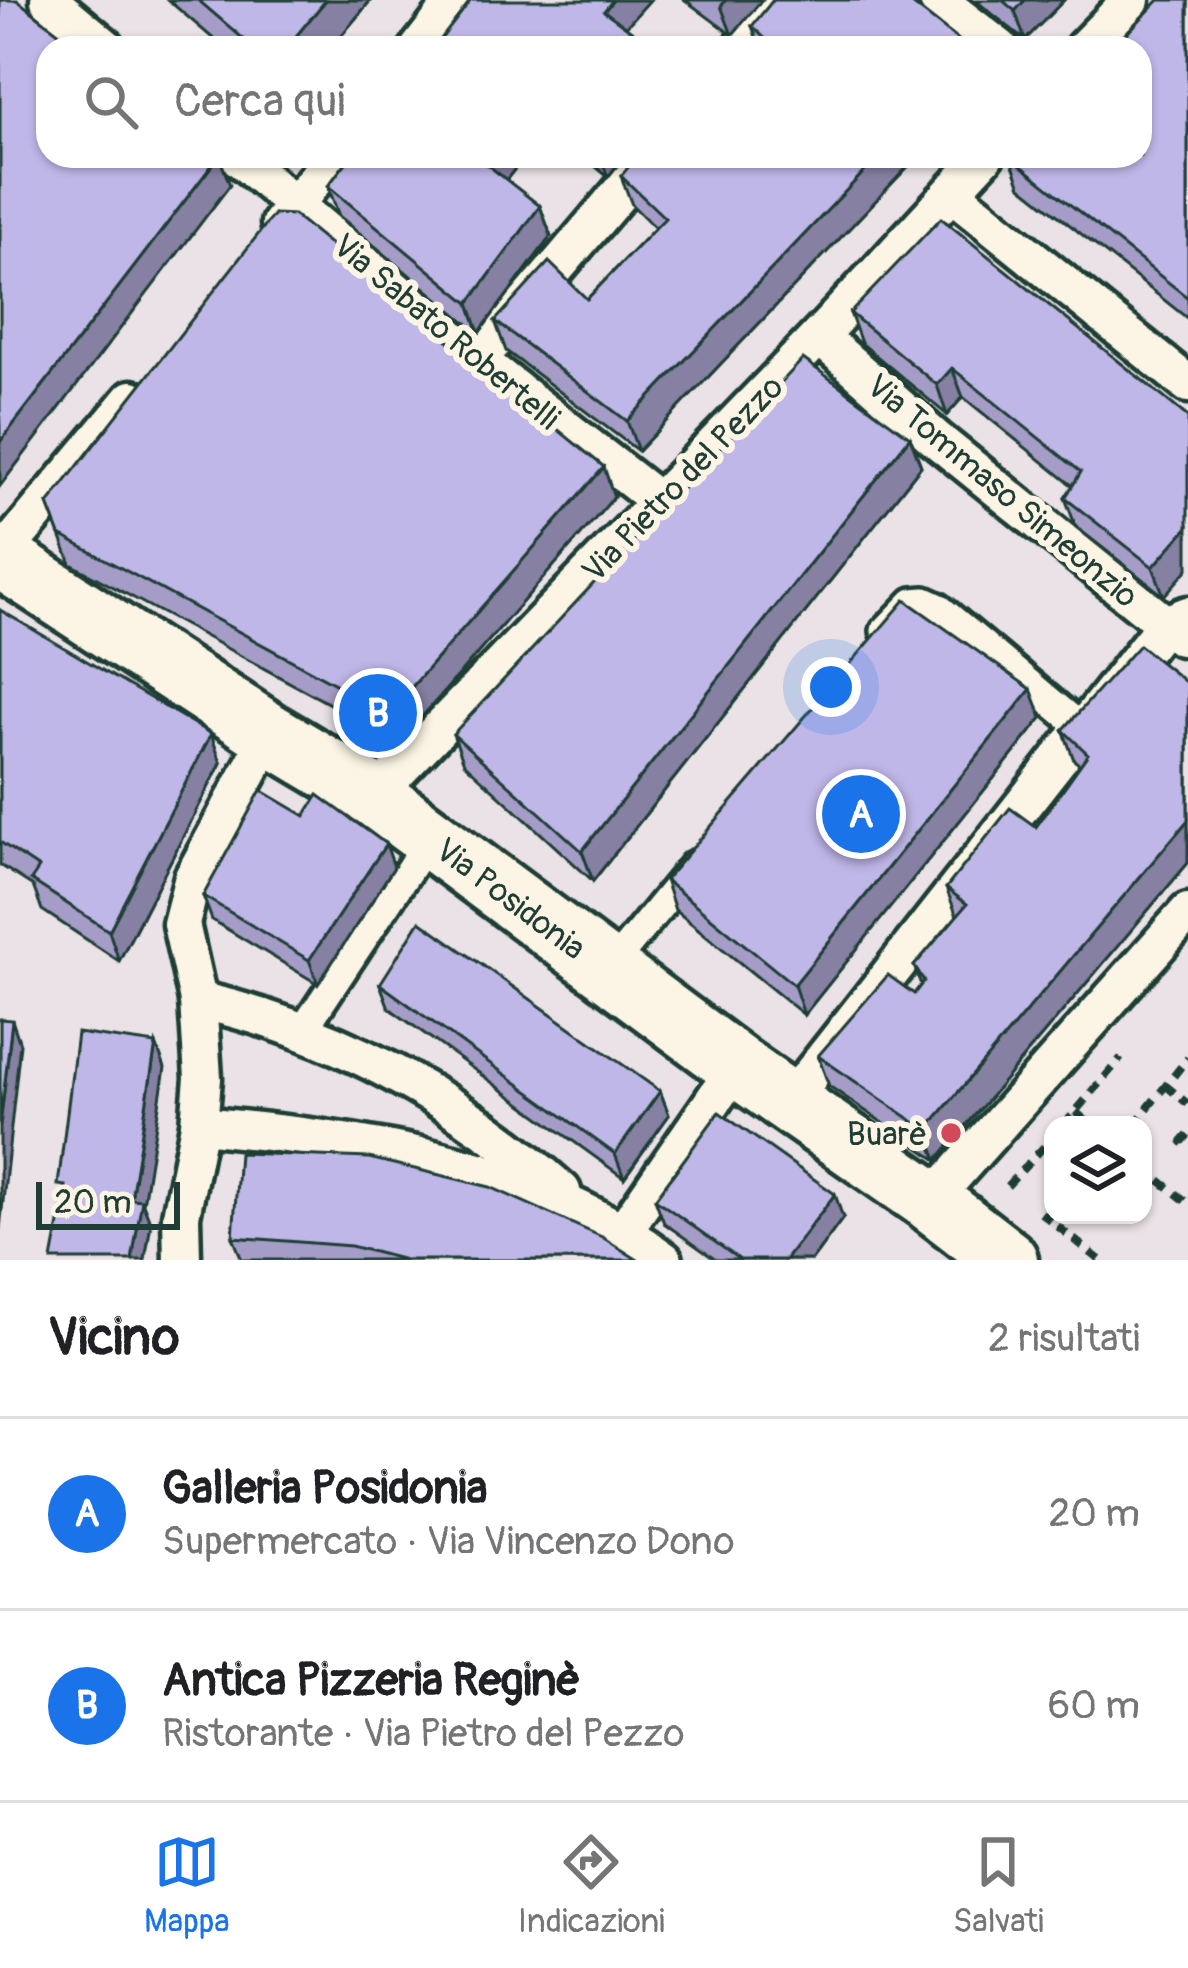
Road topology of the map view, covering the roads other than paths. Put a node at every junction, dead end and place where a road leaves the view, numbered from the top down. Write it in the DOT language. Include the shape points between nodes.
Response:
graph roads {
  1 [pos="49,0"];
  2 [pos="456,0"];
  3 [pos="783,0"];
  4 [pos="938,0"];
  5 [pos="1131,0"];
  6 [pos="92,36"];
  7 [pos="428,36"];
  8 [pos="752,36"];
  9 [pos="984,36"];
  10 [pos="1096,36"];
  11 [pos="251,168"];
  12 [pos="325,168"];
  13 [pos="641,168"];
  14 [pos="975,168"];
  15 [pos="952,194"];
  16 [pos="296,205"];
  17 [pos="251,257"];
  18 [pos="819,336"];
  19 [pos="478,360"];
  20 [pos="148,381"];
  21 [pos="1188,384"];
  22 [pos="660,502"];
  23 [pos="0,557"];
  24 [pos="1180,627"];
  25 [pos="870,649"];
  26 [pos="1081,727"];
  27 [pos="270,734"];
  28 [pos="374,796"];
  29 [pos="430,838"];
  30 [pos="710,845"];
  31 [pos="1188,912"];
  32 [pos="608,970"];
  33 [pos="198,1000"];
  34 [pos="303,1030"];
  35 [pos="737,1066"];
  36 [pos="790,1101"];
  37 [pos="200,1125"];
  38 [pos="932,1201"];
  39 [pos="587,1213"];
  40 [pos="624,1230"];
  41 [pos="182,1260"];
  42 [pos="664,1260"];
  43 [pos="1007,1260"];
  1 -- 6 [label="street"];
  2 -- 7 [label="street"];
  3 -- 8 [label="street"];
  4 -- 9 [label="street"];
  5 -- 10 [label="street"];
  11 -- 16 [label="street, Via Sabato Robertelli"];
  12 -- 16 [label="street"];
  13 -- 19 [label="street"];
  14 -- 15 [label="street, Via Pietro del Pezzo"];
  15 -- 18 [label="street, Via Pietro del Pezzo"];
  15 -- 21 [label="street"];
  16 -- 17 [label="street"];
  16 -- 19 [label="street, Via Sabato Robertelli"];
  18 -- 22 [label="street, Via Pietro del Pezzo"];
  18 -- 24 [label="street, Via Tommaso Simeonzio" via="936,439"];
  19 -- 22 [label="street, Via Sabato Robertelli"];
  20 -- 23 [label="street"];
  22 -- 28 [label="street, Via Pietro del Pezzo"];
  23 -- 27 [label="main road, Via Posidonia"];
  24 -- 26 [label="street"];
  25 -- 26 [label="street" via="899,613 925,601"];
  26 -- 36 [label="street"];
  27 -- 28 [label="main road, Via Posidonia"];
  27 -- 33 [label="street" via="186,892 181,924"];
  28 -- 29 [label="main road, Via Posidonia"];
  29 -- 32 [label="main road, Via Posidonia"];
  29 -- 34 [label="street" via="400,897"];
  30 -- 32 [label="street"];
  31 -- 38 [label="street"];
  32 -- 35 [label="main road, Via Posidonia"];
  33 -- 34 [label="street"];
  33 -- 37 [label="street"];
  34 -- 39 [label="street" via="484,1125"];
  35 -- 36 [label="main road, Via Posidonia"];
  35 -- 40 [label="street"];
  36 -- 38 [label="main road, Via Posidonia"];
  37 -- 39 [label="street" via="328,1138 452,1164"];
  37 -- 41 [label="street" via="181,1216"];
  38 -- 43 [label="main road, Via Posidonia"];
  39 -- 40 [label="street"];
  40 -- 42 [label="street"];
}
